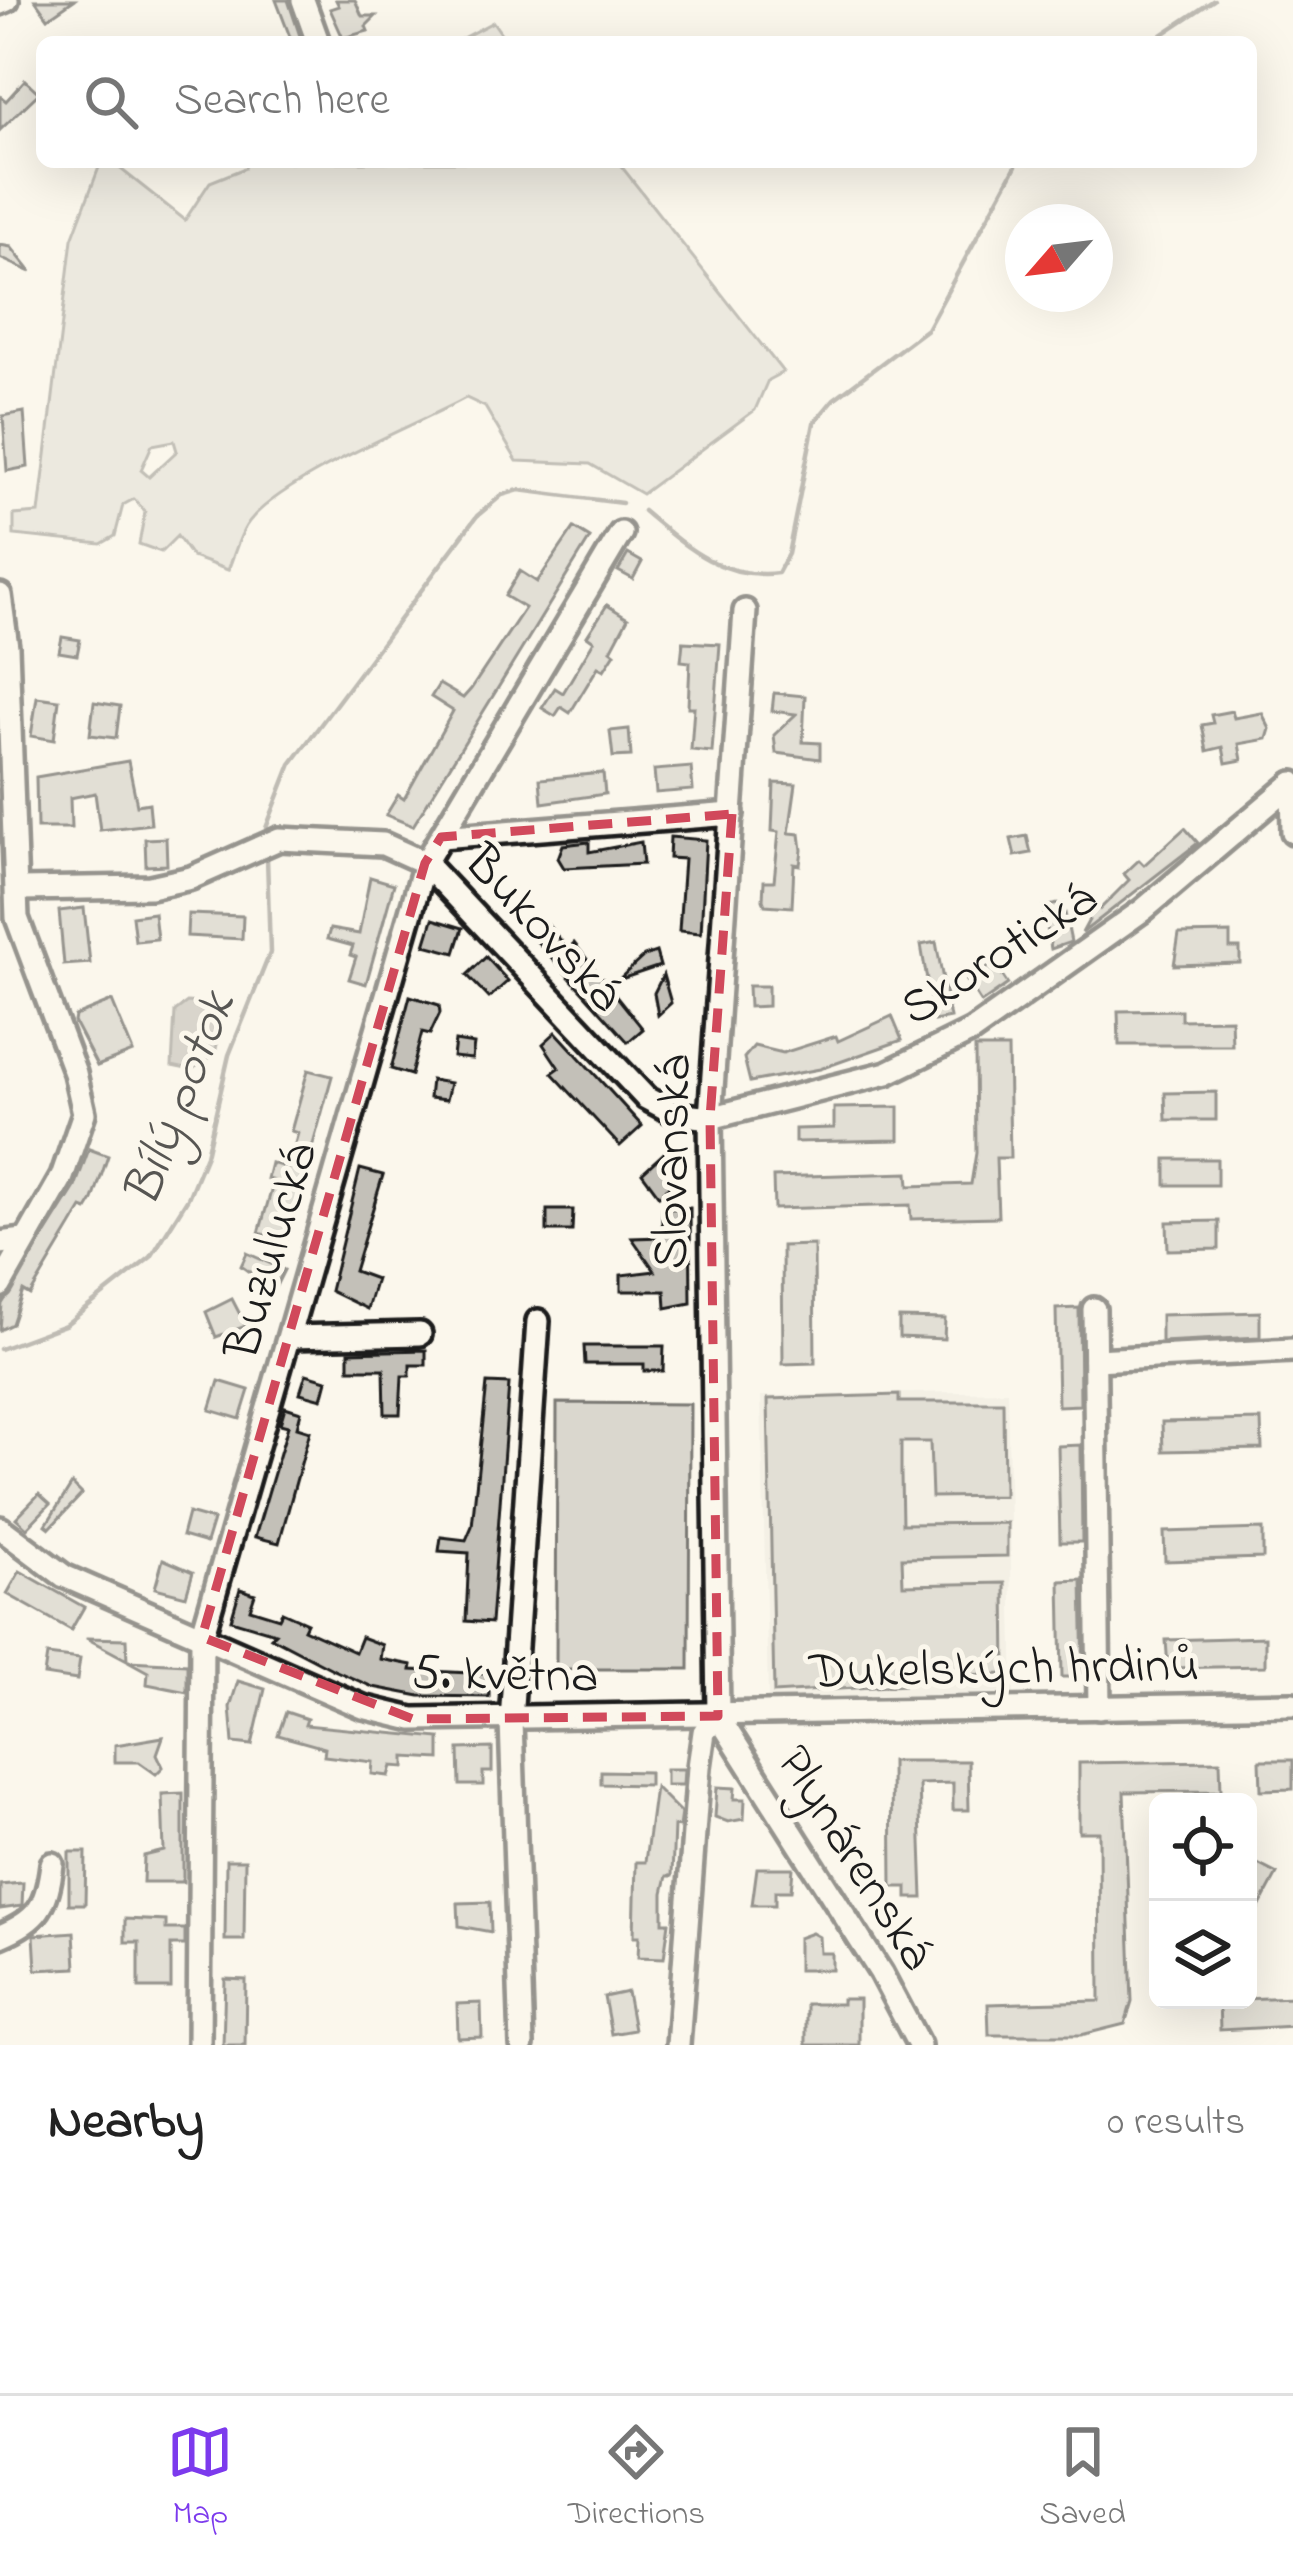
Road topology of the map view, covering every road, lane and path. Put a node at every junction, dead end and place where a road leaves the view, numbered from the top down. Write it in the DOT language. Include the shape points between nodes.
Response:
graph roads {
  1 [pos="303,0"];
  2 [pos="316,36"];
  3 [pos="621,533"];
  4 [pos="0,595"];
  5 [pos="746,611"];
  6 [pos="1293,784"];
  7 [pos="732,814"];
  8 [pos="1293,832"];
  9 [pos="441,837"];
  10 [pos="425,863"];
  11 [pos="9,865"];
  12 [pos="19,889"];
  13 [pos="710,1118"];
  14 [pos="23,1240"];
  15 [pos="0,1243"];
  16 [pos="0,1286"];
  17 [pos="1094,1309"];
  18 [pos="538,1322"];
  19 [pos="420,1334"];
  20 [pos="290,1337"];
  21 [pos="1293,1350"];
  22 [pos="1095,1360"];
  23 [pos="0,1528"];
  24 [pos="202,1637"];
  25 [pos="1293,1704"];
  26 [pos="1099,1708"];
  27 [pos="718,1717"];
  28 [pos="511,1721"];
  29 [pos="52,1864"];
  30 [pos="0,1936"];
  31 [pos="199,2045"];
  32 [pos="522,2045"];
  33 [pos="678,2045"];
  34 [pos="919,2045"];
  1 -- 2 [label="street"];
  3 -- 9 [label="street, Buzulucká"];
  4 -- 11 [label="street"];
  5 -- 7 [label="street, Slovanská"];
  6 -- 8 [label="street"];
  6 -- 13 [label="street, Skorotická" via="1143,910 972,1031 886,1073"];
  7 -- 9 [label="street"];
  7 -- 13 [label="street, Slovanská"];
  9 -- 10 [label="street, Buzulucká"];
  10 -- 12 [label="street, Bukovská" via="383,844 279,839 150,887"];
  10 -- 13 [label="street, Bukovská" via="646,1098 676,1114"];
  10 -- 20 [label="street, Buzulucká"];
  11 -- 12 [label="street"];
  12 -- 14 [label="street" via="17,919 84,1113 62,1177"];
  13 -- 27 [label="street, Slovanská"];
  14 -- 15 [label="street"];
  14 -- 16 [label="street"];
  17 -- 22 [label="street"];
  18 -- 28 [label="street"];
  19 -- 20 [label="street"];
  20 -- 24 [label="street, Buzulucká"];
  21 -- 22 [label="street"];
  22 -- 26 [label="street"];
  23 -- 24 [label="street, 5. května" via="64,1576"];
  24 -- 28 [label="street, 5. května" via="386,1714"];
  24 -- 31 [label="street, Buzulucká"];
  25 -- 26 [label="street, Dukelských hrdinů"];
  26 -- 27 [label="street, Dukelských hrdinů"];
  27 -- 28 [label="street, 5. května"];
  27 -- 33 [label="street" via="704,1732 699,1767"];
  27 -- 34 [label="street, Plynárenská"];
  28 -- 32 [label="street"];
  29 -- 30 [label="street" via="49,1891 30,1924"];
}
